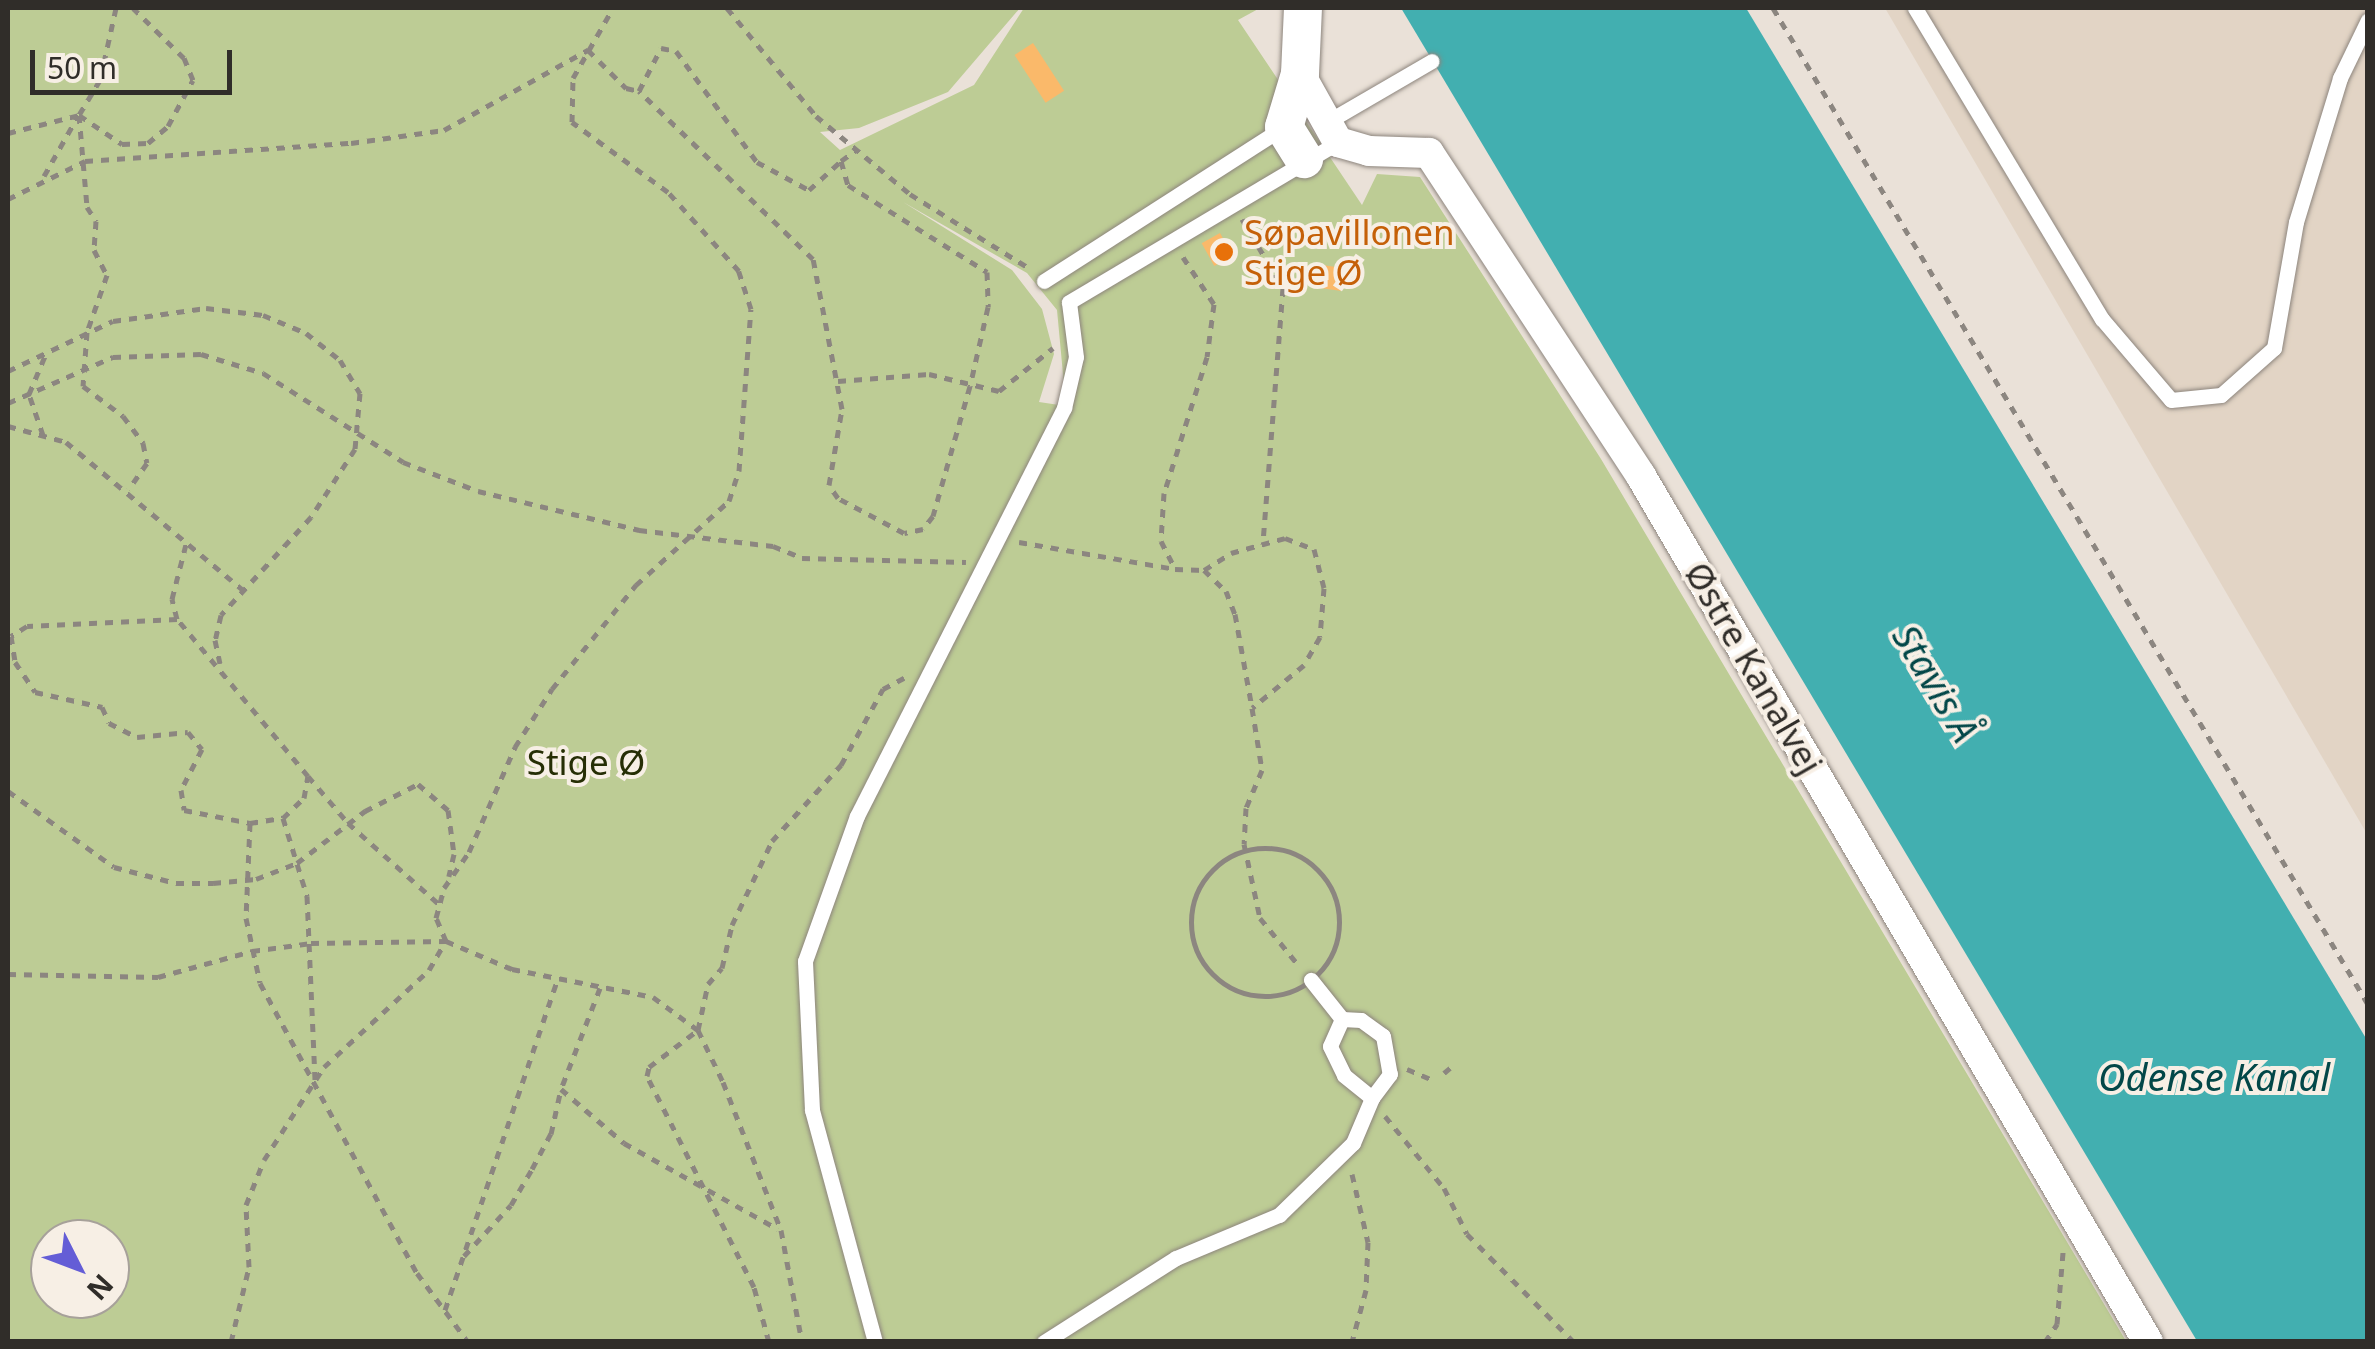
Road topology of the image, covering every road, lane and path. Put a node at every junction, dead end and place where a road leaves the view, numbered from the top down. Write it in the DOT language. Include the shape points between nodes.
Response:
graph roads {
  1 [pos="116,8"];
  2 [pos="133,8"];
  3 [pos="613,8"];
  4 [pos="727,8"];
  5 [pos="1303,8"];
  6 [pos="1773,8"];
  7 [pos="1915,8"];
  8 [pos="2368,20"];
  9 [pos="588,50"];
  10 [pos="1432,61"];
  11 [pos="1300,74"];
  12 [pos="639,90"];
  13 [pos="79,115"];
  14 [pos="1284,126"];
  15 [pos="1332,132"];
  16 [pos="8,134"];
  17 [pos="856,150"];
  18 [pos="1304,159"];
  19 [pos="85,161"];
  20 [pos="841,161"];
  21 [pos="42,178"];
  22 [pos="8,199"];
  23 [pos="1232,202"];
  24 [pos="1170,238"];
  25 [pos="1044,281"];
  26 [pos="87,332"];
  27 [pos="1073,333"];
  28 [pos="45,356"];
  29 [pos="86,369"];
  30 [pos="8,371"];
  31 [pos="838,381"];
  32 [pos="970,386"];
  33 [pos="29,394"];
  34 [pos="8,403"];
  35 [pos="8,426"];
  36 [pos="357,430"];
  37 [pos="43,435"];
  38 [pos="130,489"];
  39 [pos="694,536"];
  40 [pos="997,536"];
  41 [pos="186,540"];
  42 [pos="1263,544"];
  43 [pos="984,562"];
  44 [pos="1174,569"];
  45 [pos="1204,570"];
  46 [pos="244,590"];
  47 [pos="177,618"];
  48 [pos="940,650"];
  49 [pos="220,665"];
  50 [pos="1252,708"];
  51 [pos="308,776"];
  52 [pos="8,790"];
  53 [pos="283,818"];
  54 [pos="348,823"];
  55 [pos="250,824"];
  56 [pos="1245,851"];
  57 [pos="297,862"];
  58 [pos="244,881"];
  59 [pos="444,888"];
  60 [pos="440,906"];
  61 [pos="446,941"];
  62 [pos="311,943"];
  63 [pos="252,951"];
  64 [pos="8,974"];
  65 [pos="558,978"];
  66 [pos="1311,980"];
  67 [pos="601,986"];
  68 [pos="2368,1004"];
  69 [pos="1342,1019"];
  70 [pos="698,1030"];
  71 [pos="316,1084"];
  72 [pos="561,1089"];
  73 [pos="1372,1098"];
  74 [pos="1353,1143"];
  75 [pos="706,1194"];
  76 [pos="2064,1194"];
  77 [pos="781,1230"];
  78 [pos="463,1258"];
  79 [pos="445,1310"];
  80 [pos="231,1342"];
  81 [pos="468,1342"];
  82 [pos="769,1342"];
  83 [pos="802,1342"];
  84 [pos="876,1342"];
  85 [pos="1044,1342"];
  86 [pos="1352,1342"];
  87 [pos="1574,1342"];
  88 [pos="2045,1342"];
  89 [pos="2148,1342"];
  1 -- 13 [label="path" via="100,80"];
  2 -- 13 [label="path" via="184,58 192,80 188,98 148,143 122,144"];
  3 -- 9 [label="path"];
  4 -- 17 [label="path" via="816,116"];
  5 -- 11 [label="street"];
  6 -- 68 [label="path"];
  7 -- 8 [label="lane" via="2102,320 2171,400 2221,395 2274,348 2296,222 2340,78"];
  9 -- 12 [label="path" via="626,88"];
  9 -- 19 [label="path" via="444,130 351,144"];
  9 -- 39 [label="path" via="573,78 572,122 668,192 740,271 751,309 739,471 729,501"];
  10 -- 15 [label="lane"];
  11 -- 14 [label="street"];
  11 -- 15 [label="street"];
  12 -- 20 [label="path" via="653,56 668,47 758,162 808,190"];
  12 -- 31 [label="path" via="812,259"];
  13 -- 16 [label="path"];
  13 -- 19 [label="path"];
  13 -- 21 [label="path"];
  14 -- 18 [label="street"];
  14 -- 25 [label="lane"];
  15 -- 18 [label="lane"];
  15 -- 76 [label="street, Østre Kanalvej" via="1370,151 1430,152 1641,476"];
  17 -- 20 [label="path"];
  17 -- 25 [label="path" via="910,194 1010,251"];
  18 -- 23 [label="lane"];
  19 -- 21 [label="path"];
  19 -- 26 [label="path" via="94,250 108,276"];
  20 -- 32 [label="path" via="848,185 987,272 988,307"];
  21 -- 22 [label="path"];
  23 -- 24 [label="lane"];
  23 -- 42 [label="path" via="1284,288"];
  24 -- 27 [label="lane" via="1069,302"];
  24 -- 44 [label="path" via="1214,304 1207,357 1164,493 1161,542"];
  26 -- 28 [label="path"];
  26 -- 29 [label="path"];
  26 -- 36 [label="path" via="155,312 206,308 263,316 306,333 340,360 360,393"];
  27 -- 32 [label="path" via="998,391"];
  27 -- 40 [label="lane" via="1076,358 1064,408"];
  28 -- 30 [label="path"];
  28 -- 33 [label="path"];
  29 -- 33 [label="path"];
  29 -- 36 [label="path" via="113,357 201,354 263,373"];
  29 -- 38 [label="path" via="83,386 123,416 143,443 147,463"];
  31 -- 32 [label="path" via="930,374"];
  31 -- 32 [label="path" via="842,409 829,486 838,498 904,533 923,529 934,516"];
  33 -- 34 [label="path"];
  33 -- 37 [label="path"];
  35 -- 37 [label="path"];
  36 -- 39 [label="path" via="403,462 478,491 639,530"];
  36 -- 46 [label="path" via="338,483"];
  37 -- 38 [label="path" via="66,442"];
  38 -- 41 [label="path"];
  39 -- 43 [label="path" via="772,546 802,558"];
  39 -- 59 [label="path" via="636,585 552,689"];
  40 -- 43 [label="lane"];
  40 -- 44 [label="path"];
  41 -- 46 [label="path"];
  41 -- 47 [label="path" via="172,599"];
  42 -- 45 [label="path"];
  42 -- 50 [label="path" via="1285,538 1314,548 1324,588 1320,637 1304,665"];
  43 -- 48 [label="lane"];
  44 -- 45 [label="path"];
  45 -- 50 [label="path" via="1226,591"];
  46 -- 49 [label="path" via="222,615 214,640"];
  47 -- 49 [label="path"];
  47 -- 55 [label="path" via="28,626 12,636 15,662 36,692 102,707 109,723 136,737 188,732 202,749 181,790 184,810"];
  48 -- 70 [label="path" via="883,689 842,765 772,841 732,925 722,968 708,984"];
  48 -- 84 [label="lane" via="857,816 805,961 812,1110"];
  49 -- 51 [label="path"];
  50 -- 56 [label="path" via="1262,770 1246,808"];
  51 -- 53 [label="path" via="304,798"];
  51 -- 54 [label="path"];
  52 -- 58 [label="path" via="114,867 176,884"];
  53 -- 55 [label="path"];
  53 -- 57 [label="path"];
  54 -- 57 [label="path"];
  54 -- 59 [label="path" via="418,784 448,810 454,854"];
  54 -- 60 [label="path"];
  55 -- 58 [label="path"];
  56 -- 66 [label="path" via="1260,918"];
  56 -- 66 [label="path" via="1298,856 1334,893 1337,940"];
  56 -- 66 [label="path" via="1214,868 1197,891 1191,929 1198,954 1213,976 1247,994 1285,994"];
  57 -- 58 [label="path"];
  57 -- 62 [label="path"];
  58 -- 63 [label="path"];
  59 -- 60 [label="path"];
  60 -- 61 [label="path" via="436,918"];
  61 -- 62 [label="path"];
  61 -- 65 [label="path" via="512,969"];
  61 -- 71 [label="path" via="429,970 373,1016"];
  62 -- 63 [label="path"];
  62 -- 71 [label="path"];
  63 -- 64 [label="path" via="158,977"];
  63 -- 71 [label="path" via="260,983"];
  65 -- 67 [label="path"];
  65 -- 78 [label="path"];
  66 -- 69 [label="lane"];
  67 -- 70 [label="path" via="653,997"];
  67 -- 72 [label="path"];
  69 -- 73 [label="lane" via="1330,1046 1344,1075"];
  69 -- 73 [label="lane" via="1361,1020 1383,1036 1390,1074"];
  70 -- 75 [label="path" via="646,1076"];
  70 -- 77 [label="path"];
  71 -- 79 [label="path" via="417,1273"];
  71 -- 80 [label="path" via="264,1160 246,1205 249,1267"];
  72 -- 75 [label="path" via="624,1143"];
  72 -- 78 [label="path" via="551,1134 532,1169"];
  73 -- 74 [label="lane"];
  73 -- 87 [label="path" via="1444,1188 1466,1234"];
  74 -- 85 [label="lane" via="1279,1215 1176,1258"];
  74 -- 86 [label="path" via="1353,1186 1368,1242 1366,1290"];
  75 -- 77 [label="path"];
  75 -- 82 [label="path" via="754,1287"];
  76 -- 88 [label="path" via="2062,1291"];
  76 -- 89 [label="street, Østre Kanalvej"];
  77 -- 83 [label="path"];
  78 -- 79 [label="path"];
  79 -- 81 [label="path"];
}
